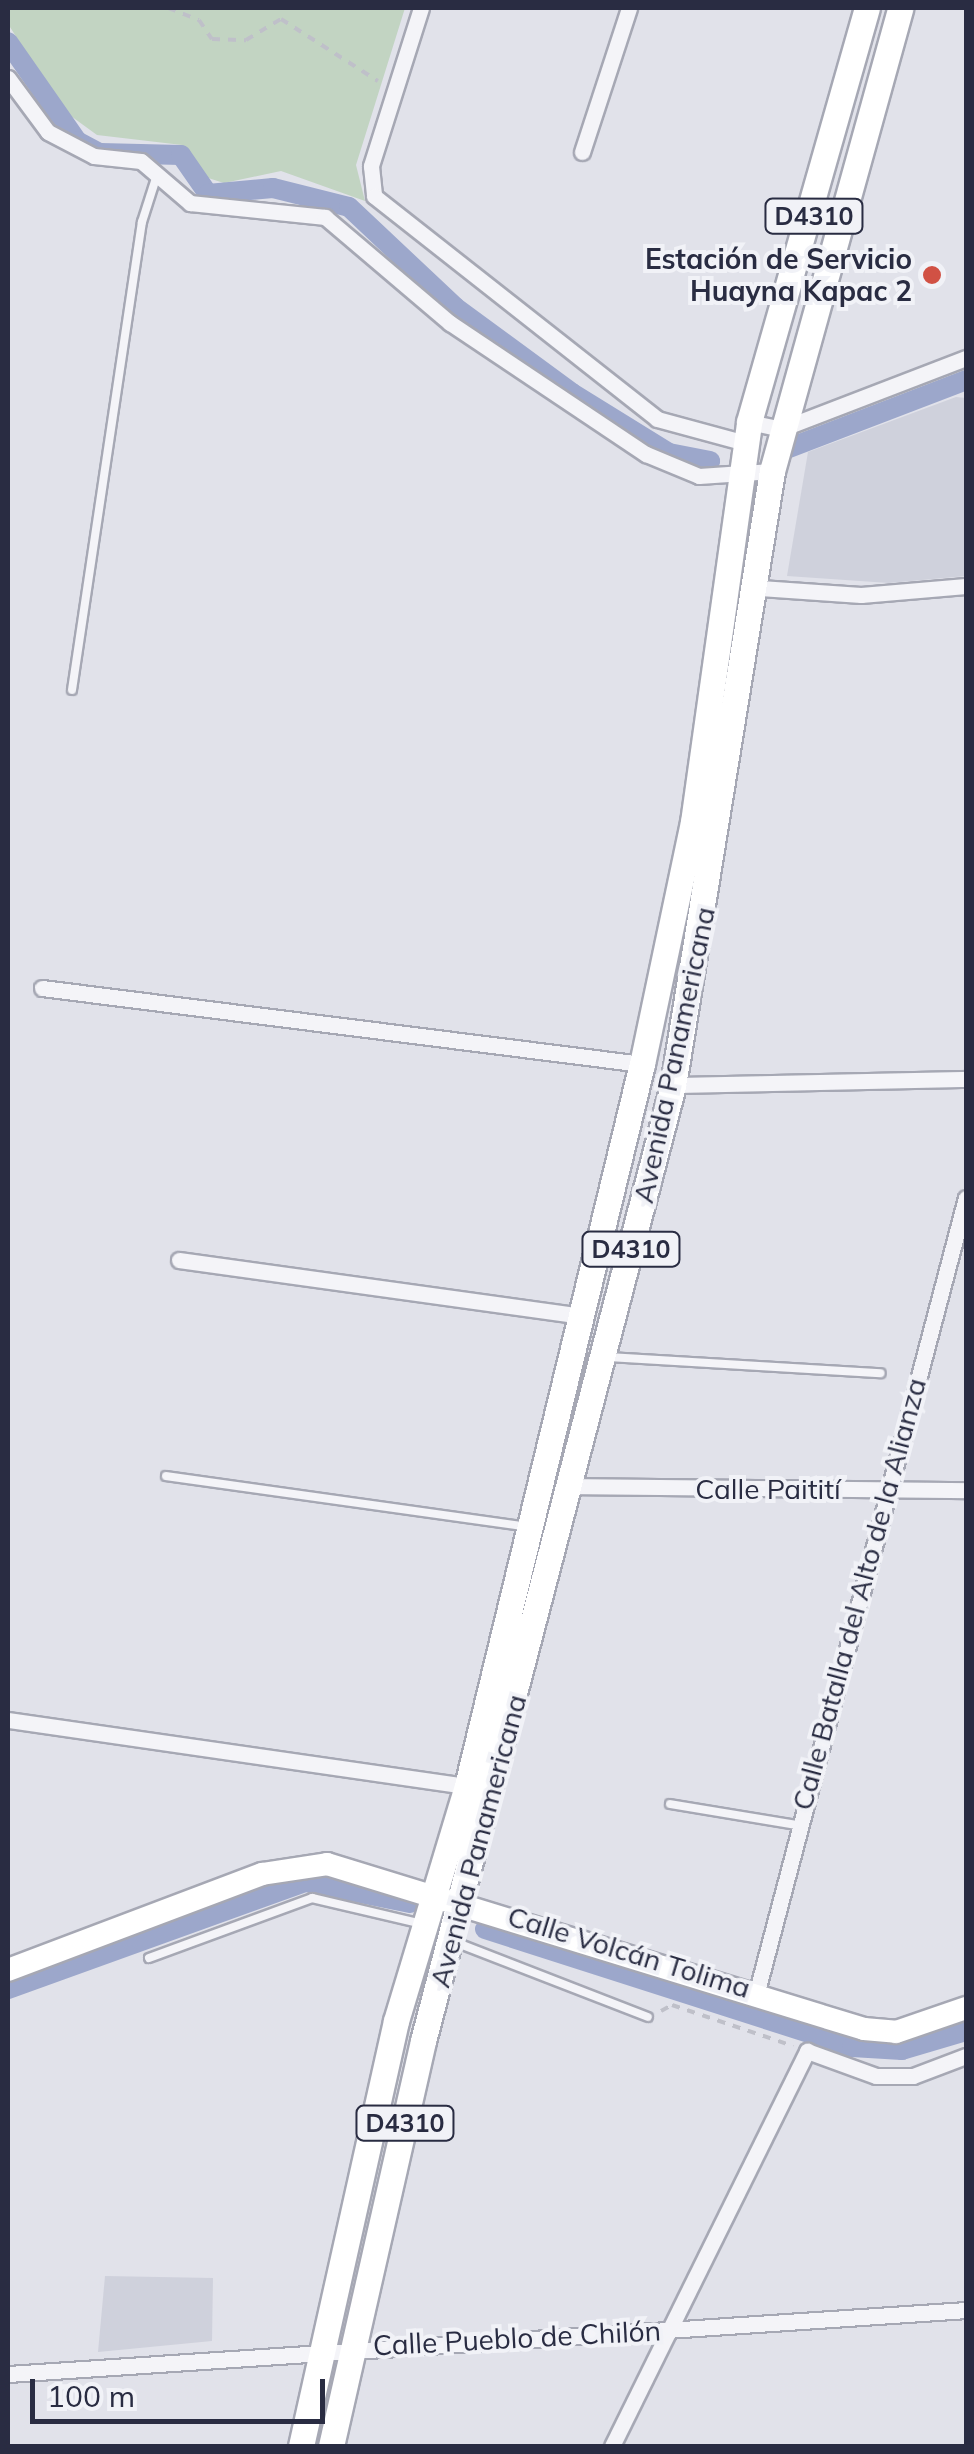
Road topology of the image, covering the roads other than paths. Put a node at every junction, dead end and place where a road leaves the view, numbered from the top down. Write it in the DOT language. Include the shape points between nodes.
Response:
graph roads {
  1 [pos="420,8"];
  2 [pos="630,8"];
  3 [pos="867,8"];
  4 [pos="900,8"];
  5 [pos="8,78"];
  6 [pos="582,152"];
  7 [pos="158,170"];
  8 [pos="966,358"];
  9 [pos="782,429"];
  10 [pos="748,432"];
  11 [pos="772,471"];
  12 [pos="740,473"];
  13 [pos="966,586"];
  14 [pos="760,588"];
  15 [pos="72,690"];
  16 [pos="42,988"];
  17 [pos="642,1064"];
  18 [pos="966,1079"];
  19 [pos="673,1085"];
  20 [pos="966,1198"];
  21 [pos="179,1260"];
  22 [pos="582,1316"];
  23 [pos="603,1357"];
  24 [pos="880,1373"];
  25 [pos="166,1476"];
  26 [pos="570,1486"];
  27 [pos="884,1490"];
  28 [pos="966,1490"];
  29 [pos="528,1527"];
  30 [pos="8,1720"];
  31 [pos="467,1786"];
  32 [pos="670,1804"];
  33 [pos="797,1825"];
  34 [pos="431,1891"];
  35 [pos="463,1901"];
  36 [pos="421,1923"];
  37 [pos="452,1940"];
  38 [pos="148,1958"];
  39 [pos="8,1970"];
  40 [pos="756,1991"];
  41 [pos="965,2004"];
  42 [pos="648,2017"];
  43 [pos="966,2056"];
  44 [pos="966,2310"];
  45 [pos="671,2329"];
  46 [pos="356,2348"];
  47 [pos="324,2350"];
  48 [pos="8,2374"];
  49 [pos="301,2446"];
  50 [pos="331,2446"];
  51 [pos="612,2446"];
  1 -- 10 [label="street" via="371,166 374,196 657,419"];
  2 -- 6 [label="street"];
  3 -- 10 [label="main road, Avenida Panamericana / D4310"];
  4 -- 9 [label="main road, Avenida Panamericana / D4310"];
  5 -- 7 [label="street" via="65,142"];
  7 -- 12 [label="street" via="190,203 325,217 450,323 603,428 698,476"];
  7 -- 15 [label="lane" via="142,222"];
  8 -- 9 [label="street"];
  9 -- 10 [label="street"];
  9 -- 11 [label="main road, Avenida Panamericana / D4310"];
  10 -- 12 [label="main road, Avenida Panamericana / D4310"];
  11 -- 12 [label="street"];
  11 -- 14 [label="main road, Avenida Panamericana / D4310"];
  12 -- 17 [label="main road, Avenida Panamericana / D4310" via="693,822"];
  13 -- 14 [label="street" via="861,595"];
  14 -- 19 [label="main road, Avenida Panamericana / D4310"];
  16 -- 17 [label="street"];
  17 -- 22 [label="main road, Avenida Panamericana / D4310"];
  18 -- 19 [label="street"];
  19 -- 23 [label="main road, Avenida Panamericana / D4310"];
  20 -- 27 [label="street, Calle Batalla del Alto de la Alianza"];
  21 -- 22 [label="street"];
  22 -- 29 [label="main road, Avenida Panamericana / D4310"];
  23 -- 24 [label="lane"];
  23 -- 26 [label="main road, Avenida Panamericana / D4310"];
  25 -- 29 [label="lane"];
  26 -- 27 [label="street, Calle Paitití"];
  26 -- 35 [label="main road, Avenida Panamericana / D4310"];
  27 -- 28 [label="street, Calle Paitití"];
  27 -- 33 [label="street, Calle Batalla del Alto de la Alianza"];
  29 -- 31 [label="main road, Avenida Panamericana / D4310"];
  30 -- 31 [label="street"];
  31 -- 34 [label="main road, Avenida Panamericana / D4310"];
  32 -- 33 [label="lane"];
  33 -- 40 [label="street, Calle Batalla del Alto de la Alianza"];
  34 -- 35 [label="street, Calle Volcán Tolima"];
  34 -- 36 [label="main road, Avenida Panamericana / D4310"];
  34 -- 39 [label="street, Calle Volcán Tolima" via="350,1866 297,1867"];
  35 -- 37 [label="main road, Avenida Panamericana / D4310"];
  35 -- 40 [label="street, Calle Volcán Tolima"];
  36 -- 37 [label="lane, Calle Volcán Tolima"];
  36 -- 38 [label="lane, Calle Volcán Tolima" via="312,1898"];
  36 -- 47 [label="main road, Avenida Panamericana / D4310"];
  37 -- 42 [label="lane, Calle Volcán Tolima"];
  37 -- 46 [label="main road, Avenida Panamericana / D4310"];
  40 -- 41 [label="street, Calle Volcán Tolima" via="880,2030"];
  43 -- 45 [label="street" via="913,2076 876,2076 808,2051"];
  44 -- 45 [label="street, Calle Pueblo de Chilón"];
  45 -- 46 [label="street, Calle Pueblo de Chilón"];
  45 -- 51 [label="street"];
  46 -- 47 [label="street, Calle Pueblo de Chilón"];
  46 -- 50 [label="main road, Avenida Panamericana / D4310"];
  47 -- 48 [label="street, Calle Pueblo de Chilón"];
  47 -- 49 [label="main road, Avenida Panamericana / D4310"];
}
